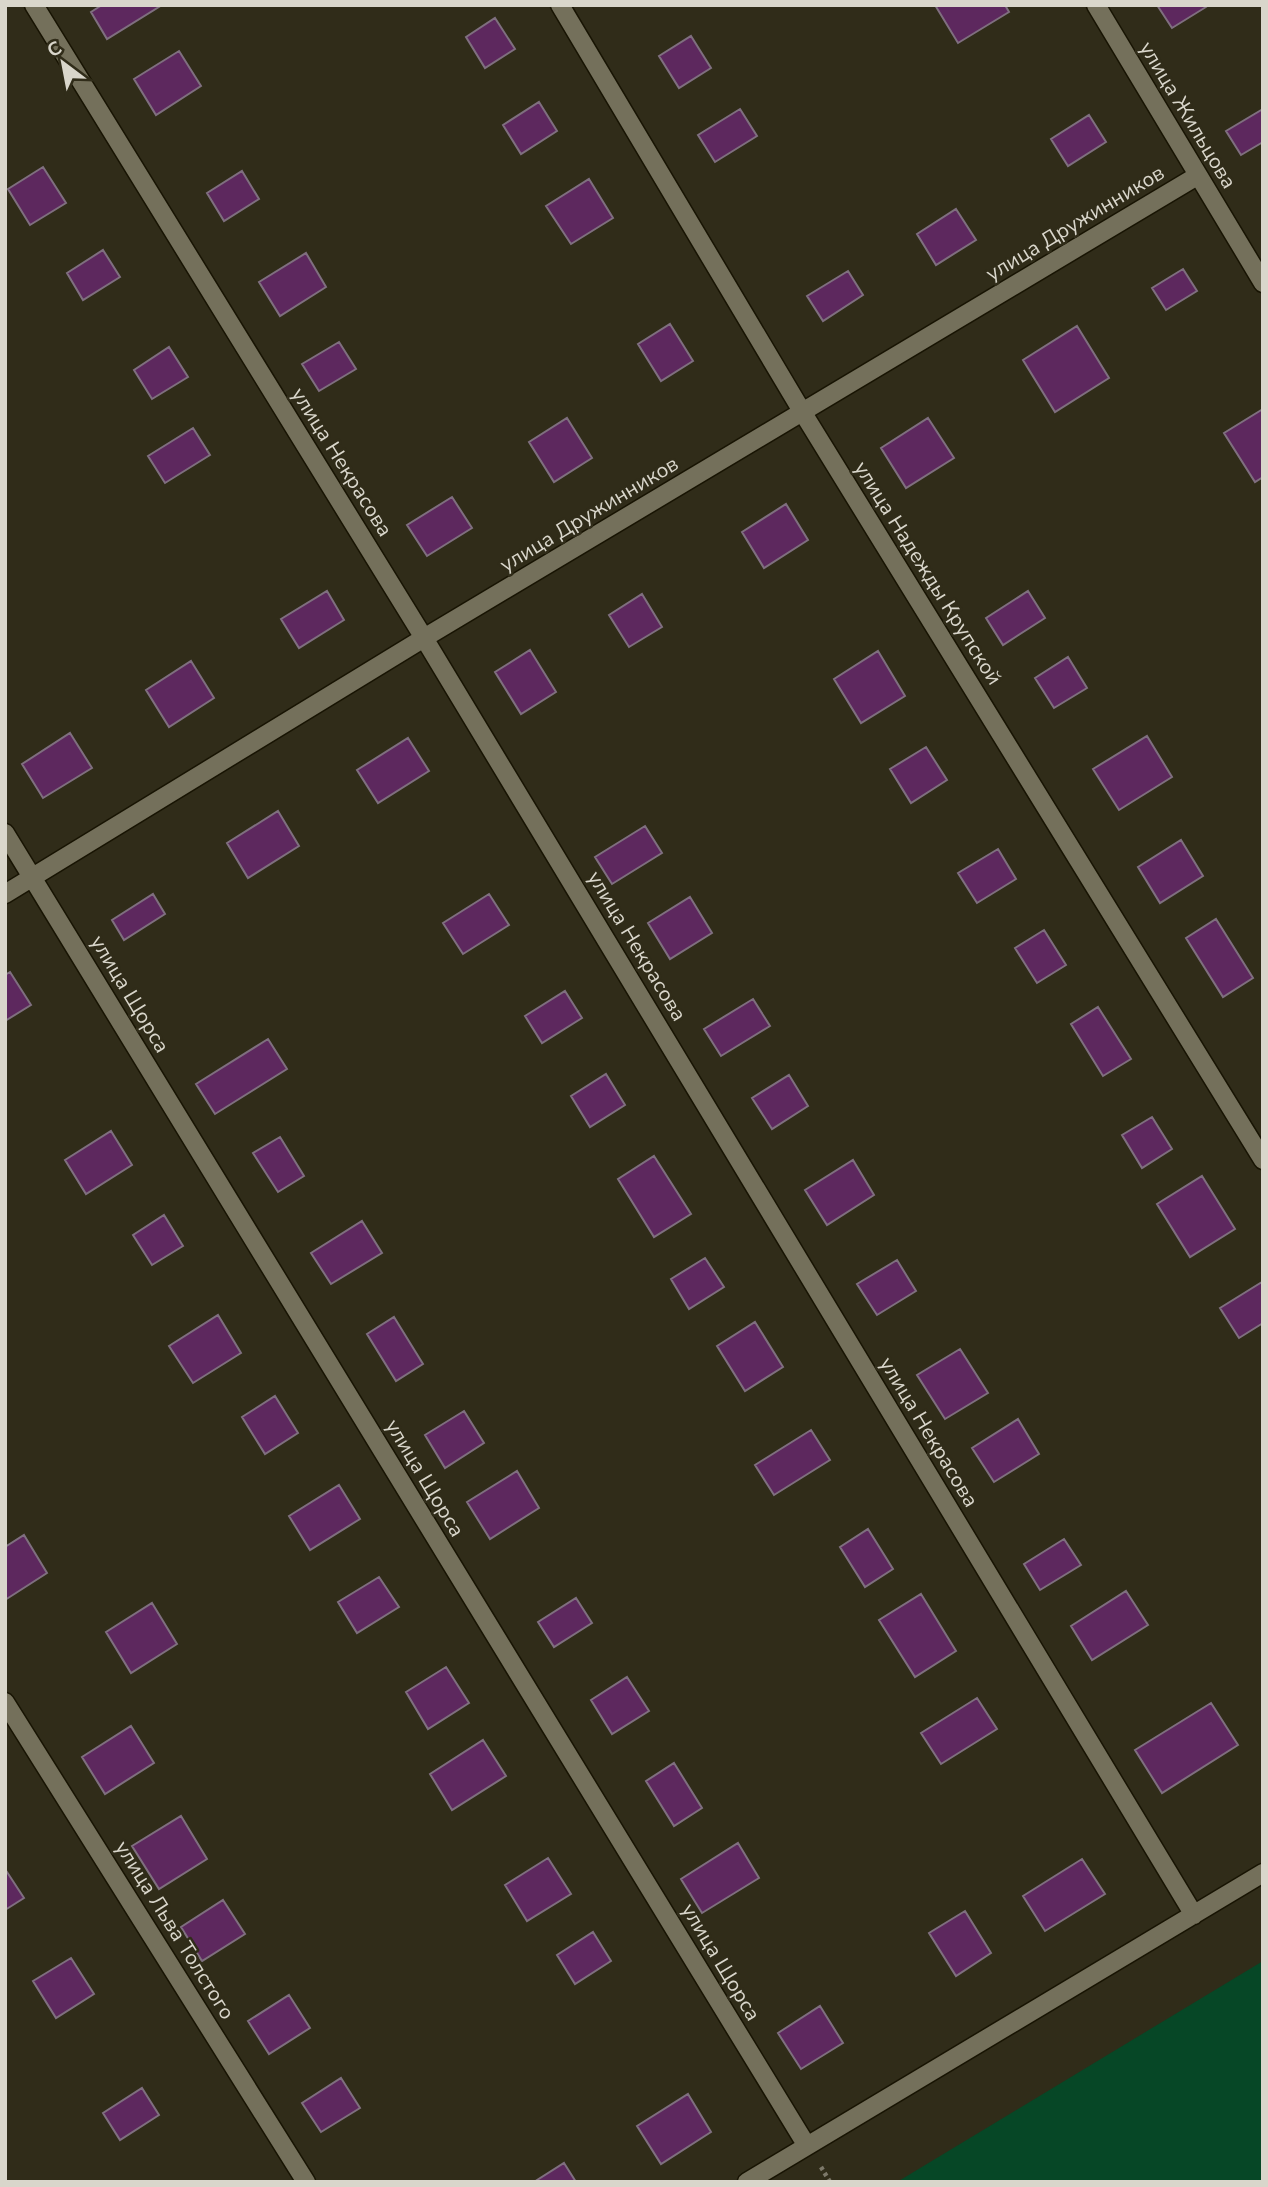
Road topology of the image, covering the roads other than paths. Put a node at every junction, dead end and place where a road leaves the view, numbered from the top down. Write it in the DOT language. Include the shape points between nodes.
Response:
graph roads {
  1 [pos="34,5"];
  2 [pos="560,5"];
  3 [pos="1096,5"];
  4 [pos="1197,176"];
  5 [pos="1263,283"];
  6 [pos="803,413"];
  7 [pos="424,638"];
  8 [pos="5,833"];
  9 [pos="32,878"];
  10 [pos="5,894"];
  11 [pos="1263,1160"];
  12 [pos="5,1702"];
  13 [pos="1263,1873"];
  14 [pos="1194,1915"];
  15 [pos="807,2146"];
  16 [pos="306,2182"];
  17 [pos="747,2182"];
  1 -- 7 [label="street, улица Некрасова"];
  2 -- 6 [label="street, улица Надежды Крупской"];
  3 -- 4 [label="street, улица Жильцова"];
  4 -- 5 [label="street, улица Жильцова"];
  4 -- 6 [label="street, улица Дружинников"];
  6 -- 7 [label="street, улица Дружинников"];
  6 -- 11 [label="street, улица Надежды Крупской"];
  7 -- 9 [label="street, улица Дружинников"];
  7 -- 14 [label="street, улица Некрасова"];
  8 -- 9 [label="street, улица Щорса"];
  9 -- 10 [label="street, улица Дружинников"];
  9 -- 15 [label="street, улица Щорса"];
  12 -- 16 [label="street, улица Льва Толстого"];
  13 -- 14 [label="street"];
  14 -- 15 [label="street"];
  15 -- 17 [label="street"];
}
